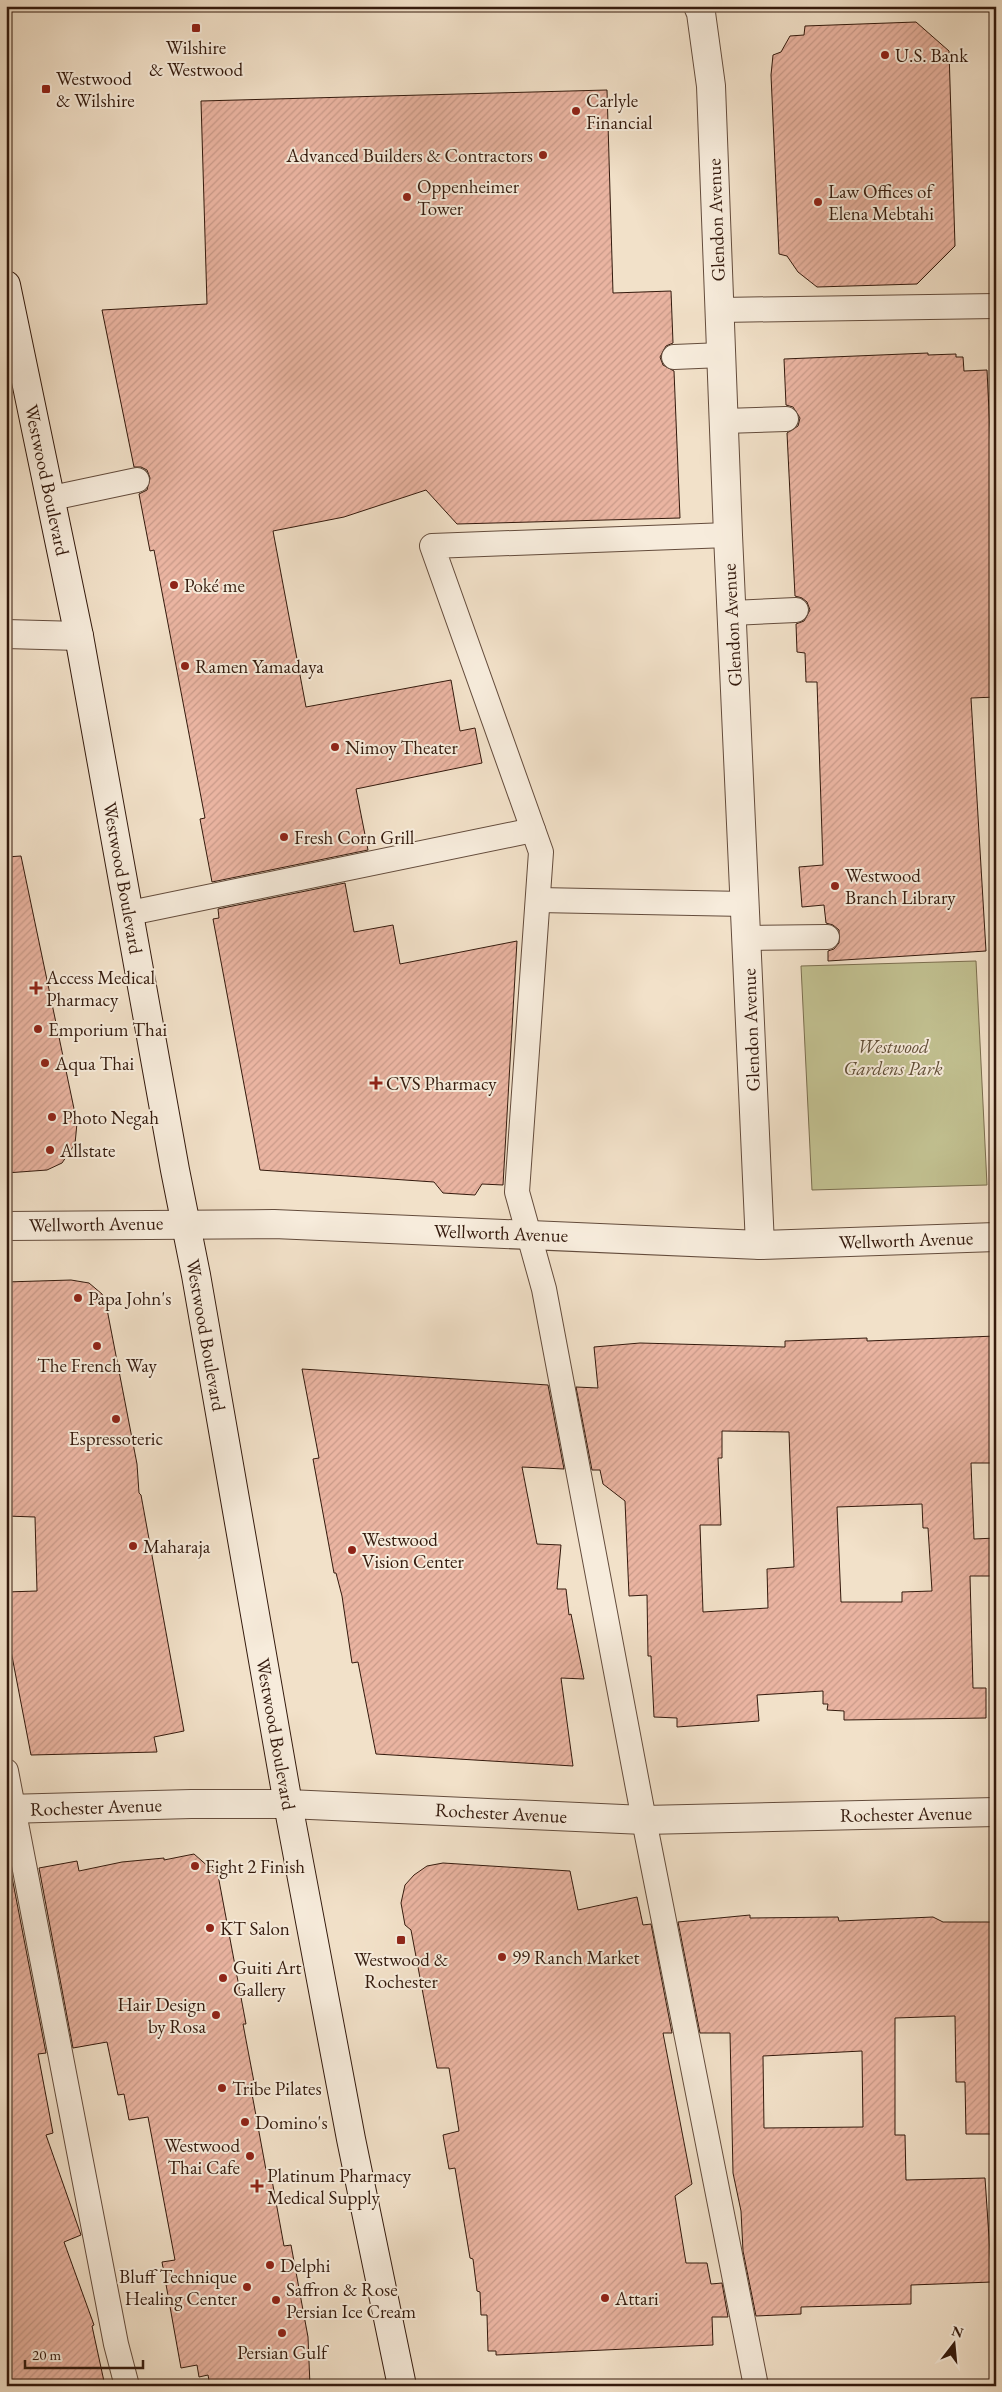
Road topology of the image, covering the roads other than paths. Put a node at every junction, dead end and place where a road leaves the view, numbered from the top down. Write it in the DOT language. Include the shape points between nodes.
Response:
graph roads {
  1 [pos="698,6"];
  2 [pos="6,285"];
  3 [pos="996,306"];
  4 [pos="720,310"];
  5 [pos="722,355"];
  6 [pos="674,357"];
  7 [pos="786,419"];
  8 [pos="724,421"];
  9 [pos="136,480"];
  10 [pos="52,498"];
  11 [pos="728,535"];
  12 [pos="796,610"];
  13 [pos="732,613"];
  14 [pos="6,634"];
  15 [pos="79,636"];
  16 [pos="533,830"];
  17 [pos="538,900"];
  18 [pos="745,904"];
  19 [pos="130,913"];
  20 [pos="827,937"];
  21 [pos="747,938"];
  22 [pos="185,1224"];
  23 [pos="6,1226"];
  24 [pos="529,1234"];
  25 [pos="996,1237"];
  26 [pos="760,1245"];
  27 [pos="6,1771"];
  28 [pos="288,1804"];
  29 [pos="10,1809"];
  30 [pos="996,1812"];
  31 [pos="644,1820"];
  32 [pos="128,2386"];
  33 [pos="402,2386"];
  34 [pos="756,2386"];
  1 -- 4 [label="street, Glendon Avenue" via="711,86"];
  2 -- 10 [label="street, Westwood Boulevard"];
  3 -- 4 [label="lane"];
  4 -- 5 [label="street, Glendon Avenue"];
  5 -- 6 [label="lane"];
  5 -- 8 [label="street, Glendon Avenue"];
  7 -- 8 [label="lane"];
  8 -- 11 [label="street, Glendon Avenue"];
  9 -- 10 [label="lane"];
  10 -- 15 [label="street, Westwood Boulevard"];
  11 -- 13 [label="street, Glendon Avenue"];
  11 -- 16 [label="lane" via="432,546"];
  12 -- 13 [label="lane"];
  13 -- 18 [label="street, Glendon Avenue"];
  14 -- 15 [label="street"];
  15 -- 19 [label="street, Westwood Boulevard"];
  16 -- 17 [label="lane" via="541,852"];
  16 -- 19 [label="lane"];
  17 -- 18 [label="lane"];
  17 -- 24 [label="lane" via="517,1192"];
  18 -- 21 [label="street, Glendon Avenue"];
  19 -- 22 [label="street, Westwood Boulevard"];
  20 -- 21 [label="lane"];
  21 -- 26 [label="street, Glendon Avenue"];
  22 -- 23 [label="street, Wellworth Avenue"];
  22 -- 24 [label="street, Wellworth Avenue" via="274,1224"];
  22 -- 28 [label="street, Westwood Boulevard"];
  24 -- 26 [label="street, Wellworth Avenue"];
  24 -- 31 [label="lane" via="544,1289"];
  25 -- 26 [label="street, Wellworth Avenue"];
  27 -- 29 [label="lane"];
  28 -- 29 [label="street, Rochester Avenue"];
  28 -- 31 [label="street, Rochester Avenue"];
  28 -- 33 [label="street, Westwood Boulevard" via="351,2139"];
  29 -- 32 [label="lane" via="116,2344"];
  30 -- 31 [label="street, Rochester Avenue"];
  31 -- 34 [label="lane"];
}
